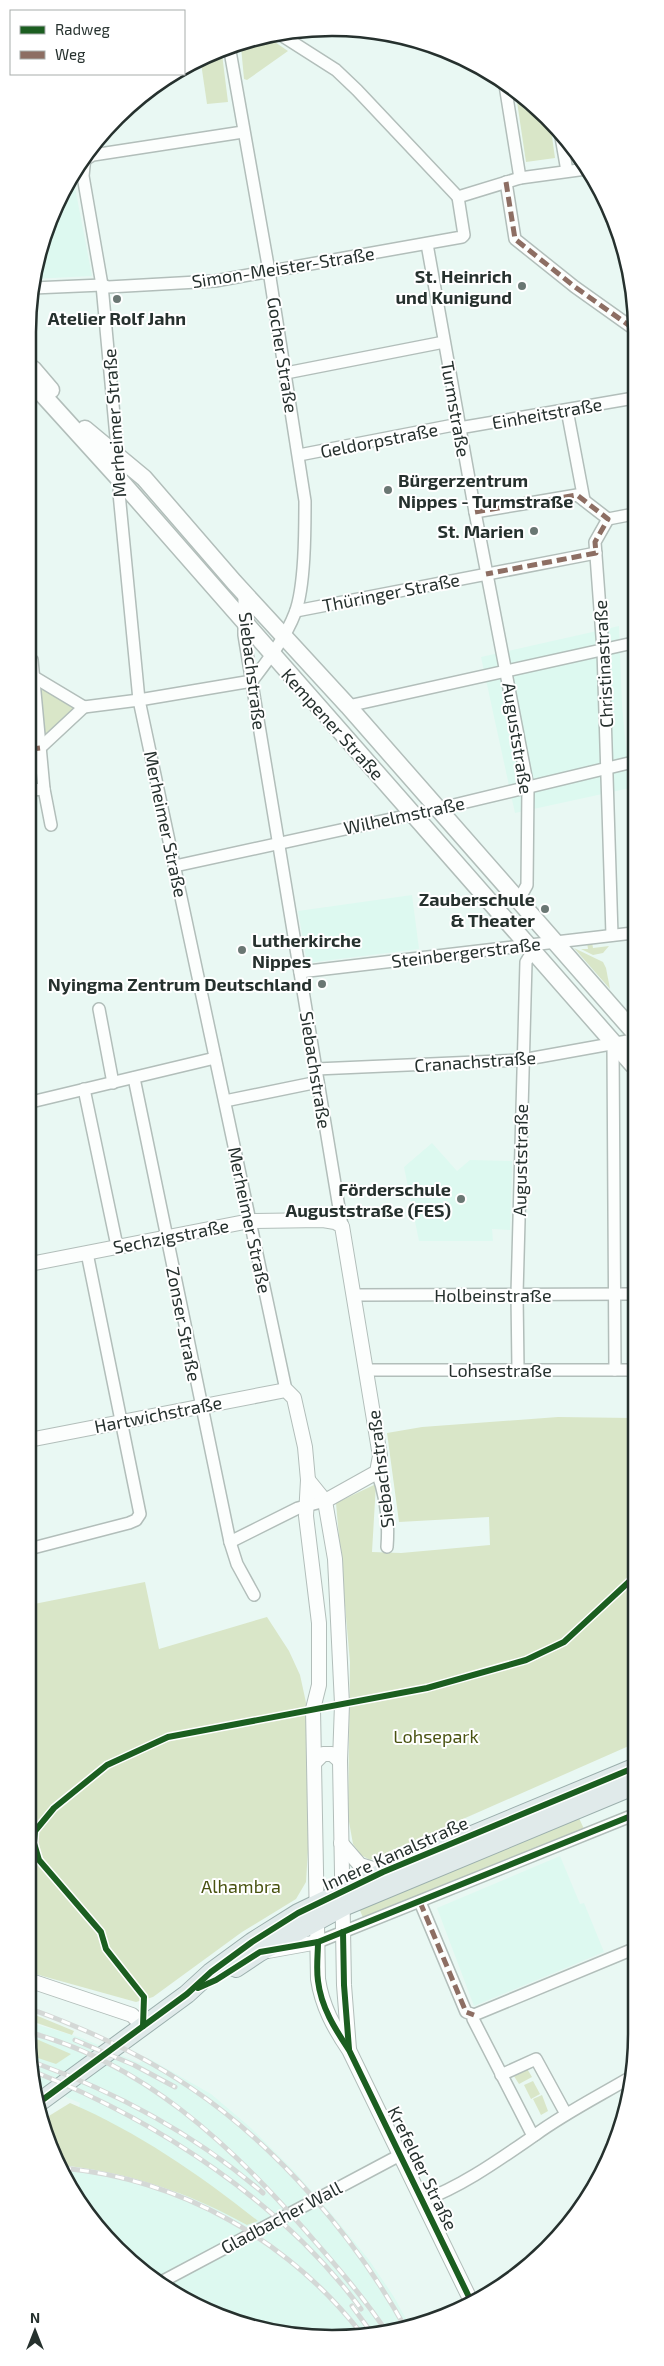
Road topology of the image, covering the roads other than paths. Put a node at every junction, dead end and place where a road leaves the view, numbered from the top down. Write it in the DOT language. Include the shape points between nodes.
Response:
graph roads {
  1 [pos="289,40"];
  2 [pos="231,55"];
  3 [pos="506,93"];
  4 [pos="243,132"];
  5 [pos="563,147"];
  6 [pos="95,155"];
  7 [pos="579,170"];
  8 [pos="567,172"];
  9 [pos="83,174"];
  10 [pos="520,178"];
  11 [pos="506,182"];
  12 [pos="458,197"];
  13 [pos="427,244"];
  14 [pos="269,271"];
  15 [pos="102,285"];
  16 [pos="40,288"];
  17 [pos="628,324"];
  18 [pos="444,342"];
  19 [pos="36,373"];
  20 [pos="286,373"];
  21 [pos="36,387"];
  22 [pos="628,399"];
  23 [pos="567,410"];
  24 [pos="459,426"];
  25 [pos="299,455"];
  26 [pos="118,457"];
  27 [pos="120,480"];
  28 [pos="584,500"];
  29 [pos="475,512"];
  30 [pos="628,515"];
  31 [pos="608,518"];
  32 [pos="596,554"];
  33 [pos="486,574"];
  34 [pos="244,593"];
  35 [pos="296,611"];
  36 [pos="243,622"];
  37 [pos="283,634"];
  38 [pos="628,644"];
  39 [pos="604,650"];
  40 [pos="271,654"];
  41 [pos="507,671"];
  42 [pos="36,678"];
  43 [pos="252,681"];
  44 [pos="139,700"];
  45 [pos="36,701"];
  46 [pos="348,706"];
  47 [pos="84,707"];
  48 [pos="40,748"];
  49 [pos="628,763"];
  50 [pos="608,768"];
  51 [pos="528,787"];
  52 [pos="44,789"];
  53 [pos="36,790"];
  54 [pos="437,809"];
  55 [pos="413,814"];
  56 [pos="51,825"];
  57 [pos="278,843"];
  58 [pos="175,866"];
  59 [pos="518,900"];
  60 [pos="628,933"];
  61 [pos="612,935"];
  62 [pos="554,941"];
  63 [pos="529,948"];
  64 [pos="300,972"];
  65 [pos="99,1009"];
  66 [pos="628,1025"];
  67 [pos="628,1041"];
  68 [pos="613,1044"];
  69 [pos="216,1058"];
  70 [pos="522,1060"];
  71 [pos="628,1061"];
  72 [pos="316,1069"];
  73 [pos="134,1078"];
  74 [pos="113,1082"];
  75 [pos="318,1082"];
  76 [pos="84,1089"];
  77 [pos="36,1101"];
  78 [pos="225,1101"];
  79 [pos="250,1221"];
  80 [pos="342,1226"];
  81 [pos="167,1237"];
  82 [pos="117,1246"];
  83 [pos="87,1253"];
  84 [pos="36,1263"];
  85 [pos="517,1294"];
  86 [pos="615,1294"];
  87 [pos="628,1294"];
  88 [pos="355,1295"];
  89 [pos="518,1369"];
  90 [pos="368,1370"];
  91 [pos="615,1370"];
  92 [pos="628,1370"];
  93 [pos="286,1390"];
  94 [pos="201,1406"];
  95 [pos="121,1422"];
  96 [pos="36,1439"];
  97 [pos="377,1472"];
  98 [pos="308,1480"];
  99 [pos="325,1500"];
  100 [pos="306,1506"];
  101 [pos="230,1542"];
  102 [pos="387,1547"];
  103 [pos="36,1548"];
  104 [pos="254,1596"];
  105 [pos="339,1671"];
  106 [pos="320,1672"];
  107 [pos="340,1761"];
  108 [pos="314,1763"];
  109 [pos="628,1770"];
  110 [pos="628,1788"];
  111 [pos="628,1817"];
  112 [pos="342,1843"];
  113 [pos="383,1872"];
  114 [pos="343,1899"];
  115 [pos="420,1902"];
  116 [pos="317,1912"];
  117 [pos="344,1932"];
  118 [pos="318,1942"];
  119 [pos="628,1951"];
  120 [pos="260,1952"];
  121 [pos="36,1983"];
  122 [pos="187,1994"];
  123 [pos="345,2001"];
  124 [pos="324,2005"];
  125 [pos="474,2016"];
  126 [pos="143,2026"];
  127 [pos="350,2050"];
  128 [pos="501,2075"];
  129 [pos="624,2081"];
  130 [pos="44,2099"];
  131 [pos="566,2114"];
  132 [pos="533,2136"];
  133 [pos="400,2155"];
  134 [pos="422,2201"];
  135 [pos="167,2279"];
  136 [pos="469,2296"];
  1 -- 12 [label="street" via="336,70 358,90"];
  2 -- 4 [label="street, Gocher Straße"];
  3 -- 10 [label="street"];
  4 -- 6 [label="street"];
  4 -- 14 [label="street, Gocher Straße"];
  5 -- 8 [label="street"];
  7 -- 8 [label="street"];
  8 -- 10 [label="street"];
  9 -- 15 [label="street, Merheimer Straße"];
  10 -- 11 [label="street"];
  11 -- 12 [label="street"];
  11 -- 17 [label="street" via="515,239"];
  12 -- 13 [label="street, Simon-Meister-Straße" via="464,235"];
  13 -- 14 [label="street, Simon-Meister-Straße"];
  13 -- 18 [label="street, Turmstraße"];
  14 -- 15 [label="street, Simon-Meister-Straße" via="215,281"];
  14 -- 20 [label="street, Gocher Straße"];
  15 -- 16 [label="street, Simon-Meister-Straße"];
  15 -- 26 [label="street, Merheimer Straße"];
  18 -- 20 [label="street"];
  18 -- 24 [label="street, Turmstraße"];
  19 -- 26 [label="main road, Kempener Straße" via="79,424"];
  20 -- 25 [label="street, Gocher Straße"];
  21 -- 27 [label="main road, Kempener Straße"];
  22 -- 23 [label="street, Einheitstraße"];
  23 -- 24 [label="street, Einheitstraße"];
  23 -- 28 [label="street"];
  24 -- 25 [label="street, Geldorpstraße"];
  24 -- 29 [label="street, Turmstraße"];
  25 -- 35 [label="street, Gocher Straße" via="305,501 305,536"];
  26 -- 27 [label="street, Merheimer Straße"];
  26 -- 34 [label="main road, Kempener Straße" via="144,478"];
  27 -- 36 [label="main road, Kempener Straße"];
  27 -- 44 [label="street, Merheimer Straße"];
  28 -- 29 [label="street" via="577,495"];
  28 -- 31 [label="street"];
  29 -- 33 [label="street, Turmstraße"];
  30 -- 31 [label="street"];
  31 -- 32 [label="street, Christinastraße" via="595,542"];
  32 -- 33 [label="street, Thüringer Straße"];
  32 -- 39 [label="street, Christinastraße"];
  33 -- 35 [label="street, Thüringer Straße"];
  33 -- 41 [label="street, Auguststraße"];
  34 -- 36 [label="street, Siebachstraße"];
  34 -- 37 [label="main road, Kempener Straße"];
  35 -- 37 [label="street, Gocher Straße"];
  36 -- 40 [label="main road, Kempener Straße"];
  36 -- 43 [label="street, Siebachstraße"];
  37 -- 40 [label="street, Gocher Straße"];
  37 -- 46 [label="main road, Kempener Straße"];
  38 -- 39 [label="street"];
  39 -- 41 [label="street"];
  39 -- 50 [label="street, Christinastraße"];
  40 -- 43 [label="street, Gocher Straße"];
  40 -- 55 [label="main road, Kempener Straße"];
  41 -- 46 [label="street"];
  41 -- 51 [label="street, Auguststraße"];
  42 -- 47 [label="street"];
  43 -- 44 [label="street"];
  43 -- 57 [label="street, Siebachstraße"];
  44 -- 47 [label="street"];
  44 -- 58 [label="street, Merheimer Straße"];
  45 -- 48 [label="street"];
  46 -- 54 [label="main road, Kempener Straße"];
  47 -- 48 [label="street"];
  48 -- 52 [label="street"];
  49 -- 50 [label="street, Wilhelmstraße"];
  50 -- 51 [label="street, Wilhelmstraße"];
  50 -- 61 [label="street, Christinastraße"];
  51 -- 54 [label="street, Wilhelmstraße"];
  51 -- 59 [label="street, Auguststraße" via="527,885"];
  52 -- 53 [label="street"];
  52 -- 56 [label="street"];
  54 -- 55 [label="street, Wilhelmstraße"];
  54 -- 59 [label="main road, Kempener Straße"];
  55 -- 57 [label="street, Wilhelmstraße"];
  55 -- 63 [label="main road, Kempener Straße"];
  57 -- 58 [label="street, Wilhelmstraße"];
  57 -- 64 [label="street, Siebachstraße"];
  58 -- 69 [label="street, Merheimer Straße"];
  59 -- 62 [label="main road, Kempener Straße"];
  60 -- 61 [label="street, Steinbergerstraße"];
  61 -- 62 [label="street, Steinbergerstraße"];
  62 -- 63 [label="street, Steinbergerstraße"];
  62 -- 66 [label="main road, Kempener Straße"];
  63 -- 64 [label="street, Steinbergerstraße"];
  63 -- 68 [label="main road, Kempener Straße"];
  63 -- 70 [label="street, Auguststraße"];
  64 -- 72 [label="street, Siebachstraße"];
  65 -- 74 [label="street"];
  67 -- 68 [label="street, Cranachstraße"];
  68 -- 70 [label="street, Cranachstraße"];
  68 -- 71 [label="main road, Kempener Straße"];
  68 -- 86 [label="street"];
  69 -- 73 [label="street"];
  69 -- 78 [label="street, Merheimer Straße"];
  70 -- 72 [label="street, Cranachstraße"];
  70 -- 85 [label="street, Auguststraße"];
  72 -- 75 [label="street, Siebachstraße"];
  73 -- 74 [label="street"];
  73 -- 81 [label="street, Zonser Straße"];
  74 -- 76 [label="street"];
  75 -- 78 [label="street"];
  75 -- 80 [label="street, Siebachstraße"];
  76 -- 77 [label="street"];
  76 -- 82 [label="street"];
  78 -- 79 [label="street, Merheimer Straße"];
  79 -- 80 [label="street, Sechzigstraße" via="323,1220"];
  79 -- 81 [label="street, Sechzigstraße"];
  79 -- 93 [label="street, Merheimer Straße"];
  80 -- 88 [label="street, Siebachstraße"];
  81 -- 82 [label="street, Sechzigstraße"];
  81 -- 94 [label="street, Zonser Straße"];
  82 -- 83 [label="street, Sechzigstraße"];
  83 -- 84 [label="street, Sechzigstraße"];
  83 -- 95 [label="street"];
  85 -- 86 [label="street, Holbeinstraße"];
  85 -- 88 [label="street, Holbeinstraße"];
  85 -- 89 [label="street, Auguststraße"];
  86 -- 87 [label="street, Holbeinstraße"];
  86 -- 91 [label="street"];
  88 -- 90 [label="street, Siebachstraße"];
  89 -- 90 [label="street, Lohsestraße"];
  89 -- 91 [label="street, Lohsestraße"];
  90 -- 97 [label="street, Siebachstraße" via="380,1456"];
  91 -- 92 [label="street, Lohsestraße"];
  93 -- 94 [label="street, Hartwichstraße"];
  93 -- 98 [label="street, Merheimer Straße" via="294,1398 305,1447"];
  94 -- 95 [label="street, Hartwichstraße"];
  94 -- 101 [label="street, Zonser Straße"];
  95 -- 96 [label="street, Hartwichstraße"];
  95 -- 103 [label="street" via="140,1514 136,1520"];
  97 -- 99 [label="street"];
  97 -- 102 [label="street, Siebachstraße" via="385,1500"];
  98 -- 99 [label="street"];
  98 -- 100 [label="street, Merheimer Straße"];
  99 -- 100 [label="street"];
  99 -- 105 [label="street" via="335,1559"];
  100 -- 101 [label="street"];
  100 -- 106 [label="street, Merheimer Straße" via="318,1600"];
  101 -- 104 [label="street, Zonser Straße" via="237,1564"];
  105 -- 106 [label="street" via="332,1674"];
  105 -- 107 [label="street" via="342,1704"];
  106 -- 108 [label="street, Merheimer Straße" via="313,1709"];
  107 -- 108 [label="street" via="332,1754 323,1754"];
  107 -- 112 [label="street"];
  108 -- 116 [label="street, Merheimer Straße"];
  109 -- 113 [label="main road, Innere Kanalstraße"];
  110 -- 114 [label="main road, Innere Kanalstraße"];
  111 -- 115 [label="street, Innere Kanalstraße"];
  112 -- 113 [label="street" via="360,1865"];
  112 -- 114 [label="street"];
  113 -- 114 [label="main road, Innere Kanalstraße"];
  114 -- 116 [label="main road, Innere Kanalstraße"];
  114 -- 117 [label="street, Krefelder Straße"];
  115 -- 117 [label="street, Innere Kanalstraße"];
  115 -- 125 [label="street" via="466,2012"];
  116 -- 118 [label="street, Krefelder Straße"];
  116 -- 120 [label="main road, Innere Kanalstraße"];
  116 -- 122 [label="main road, Innere Kanalstraße" via="252,1942"];
  117 -- 118 [label="street, Innere Kanalstraße"];
  117 -- 123 [label="street, Krefelder Straße"];
  118 -- 120 [label="street, Innere Kanalstraße"];
  118 -- 124 [label="street, Krefelder Straße" via="318,1979"];
  119 -- 125 [label="street"];
  120 -- 122 [label="main road, Innere Kanalstraße"];
  121 -- 126 [label="street" via="132,2015"];
  122 -- 126 [label="main road, Innere Kanalstraße"];
  123 -- 124 [label="street" via="336,2006"];
  123 -- 127 [label="street, Krefelder Straße"];
  124 -- 127 [label="street, Krefelder Straße" via="333,2026"];
  125 -- 128 [label="street"];
  126 -- 130 [label="main road, Innere Kanalstraße"];
  127 -- 133 [label="street, Krefelder Straße"];
  128 -- 131 [label="street" via="536,2059"];
  128 -- 132 [label="street"];
  129 -- 131 [label="street"];
  131 -- 132 [label="street"];
  132 -- 134 [label="street" via="441,2195"];
  133 -- 134 [label="street, Krefelder Straße"];
  133 -- 135 [label="street, Gladbacher Wall"];
  134 -- 136 [label="street, Krefelder Straße"];
}
